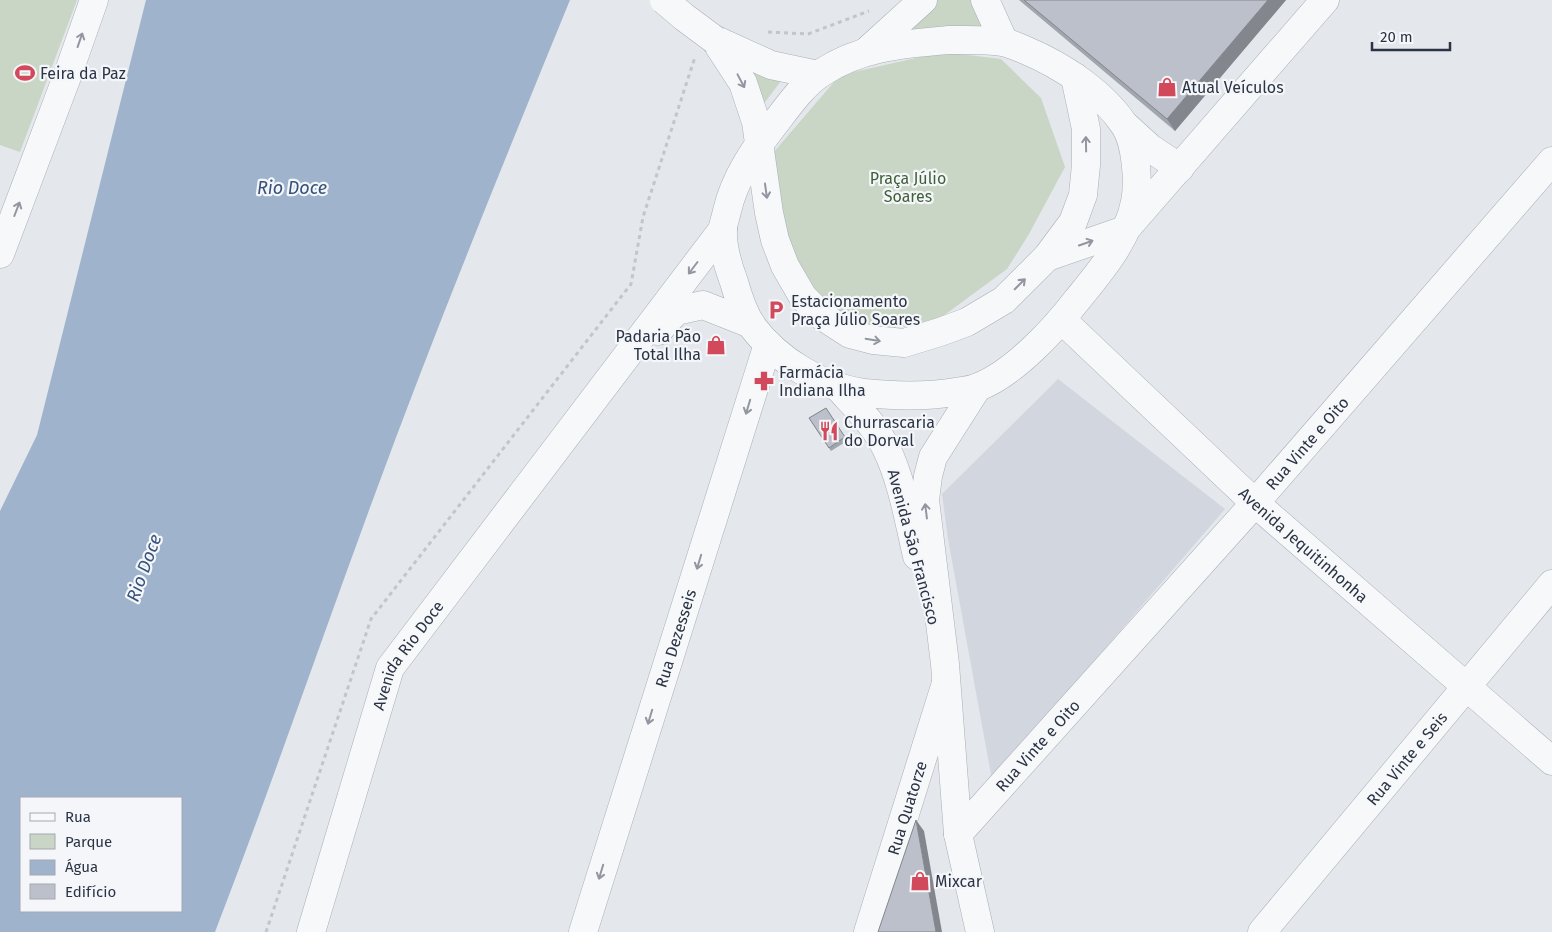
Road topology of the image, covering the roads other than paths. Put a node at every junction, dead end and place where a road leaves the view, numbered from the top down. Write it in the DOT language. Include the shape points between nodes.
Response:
graph roads {
  1 [pos="94,0"];
  2 [pos="664,0"];
  3 [pos="923,0"];
  4 [pos="985,0"];
  5 [pos="1325,0"];
  6 [pos="711,37"];
  7 [pos="1004,42"];
  8 [pos="868,50"];
  9 [pos="818,74"];
  10 [pos="1075,77"];
  11 [pos="1127,128"];
  12 [pos="759,143"];
  13 [pos="1552,161"];
  14 [pos="1180,168"];
  15 [pos="723,230"];
  16 [pos="1126,230"];
  17 [pos="0,254"];
  18 [pos="1047,256"];
  19 [pos="1062,320"];
  20 [pos="759,334"];
  21 [pos="838,387"];
  22 [pos="977,388"];
  23 [pos="580,418"];
  24 [pos="1255,503"];
  25 [pos="1552,584"];
  26 [pos="946,674"];
  27 [pos="1465,686"];
  28 [pos="1552,761"];
  29 [pos="958,834"];
  30 [pos="311,932"];
  31 [pos="583,932"];
  32 [pos="868,932"];
  33 [pos="980,932"];
  34 [pos="1262,932"];
  17 -- 1 [label="street, one-way"];
  2 -- 6 [label="street, bridge"];
  3 -- 8 [label="street"];
  4 -- 7 [label="street"];
  5 -- 14 [label="street"];
  6 -- 9 [label="street" via="770,65"];
  6 -- 12 [label="street, one-way" via="743,82"];
  7 -- 8 [label="street" via="948,40"];
  7 -- 10 [label="street" via="1044,58"];
  8 -- 9 [label="street"];
  9 -- 12 [label="street"];
  10 -- 11 [label="street" via="1102,99"];
  18 -- 10 [label="street, one-way" via="1073,222 1084,195 1086,129"];
  11 -- 14 [label="street"];
  11 -- 16 [label="street" via="1138,179 1135,204"];
  12 -- 15 [label="street" via="731,195"];
  12 -- 18 [label="street, one-way" via="769,213 785,266 803,297 822,316 850,334 904,343 967,322 1004,300"];
  13 -- 24 [label="street, Rua Vinte e Oito"];
  14 -- 16 [label="street"];
  15 -- 20 [label="street" via="728,264"];
  15 -- 23 [label="street, Avenida Rio Doce, one-way"];
  18 -- 16 [label="street, one-way"];
  16 -- 19 [label="street"];
  19 -- 22 [label="street" via="1010,370"];
  19 -- 24 [label="street, Avenida Jequitinhonha"];
  20 -- 21 [label="street" via="796,367"];
  20 -- 23 [label="street, Avenida Rio Doce" via="703,305 676,311"];
  20 -- 31 [label="street, Rua Dezesseis, one-way"];
  21 -- 22 [label="street" via="928,396"];
  21 -- 26 [label="street, Avenida São Francisco" via="886,448 896,475"];
  26 -- 22 [label="street, Avenida São Francisco, one-way" via="925,500 933,457"];
  23 -- 30 [label="street, Avenida Rio Doce" via="390,668"];
  24 -- 27 [label="street, Avenida Jequitinhonha"];
  24 -- 29 [label="street, Rua Vinte e Oito"];
  25 -- 27 [label="street, Rua Vinte e Seis"];
  26 -- 29 [label="street, Avenida São Francisco"];
  26 -- 32 [label="street, Rua Quatorze"];
  27 -- 28 [label="street, Avenida Jequitinhonha"];
  27 -- 34 [label="street, Rua Vinte e Seis"];
  29 -- 33 [label="street, Avenida São Francisco"];
}
